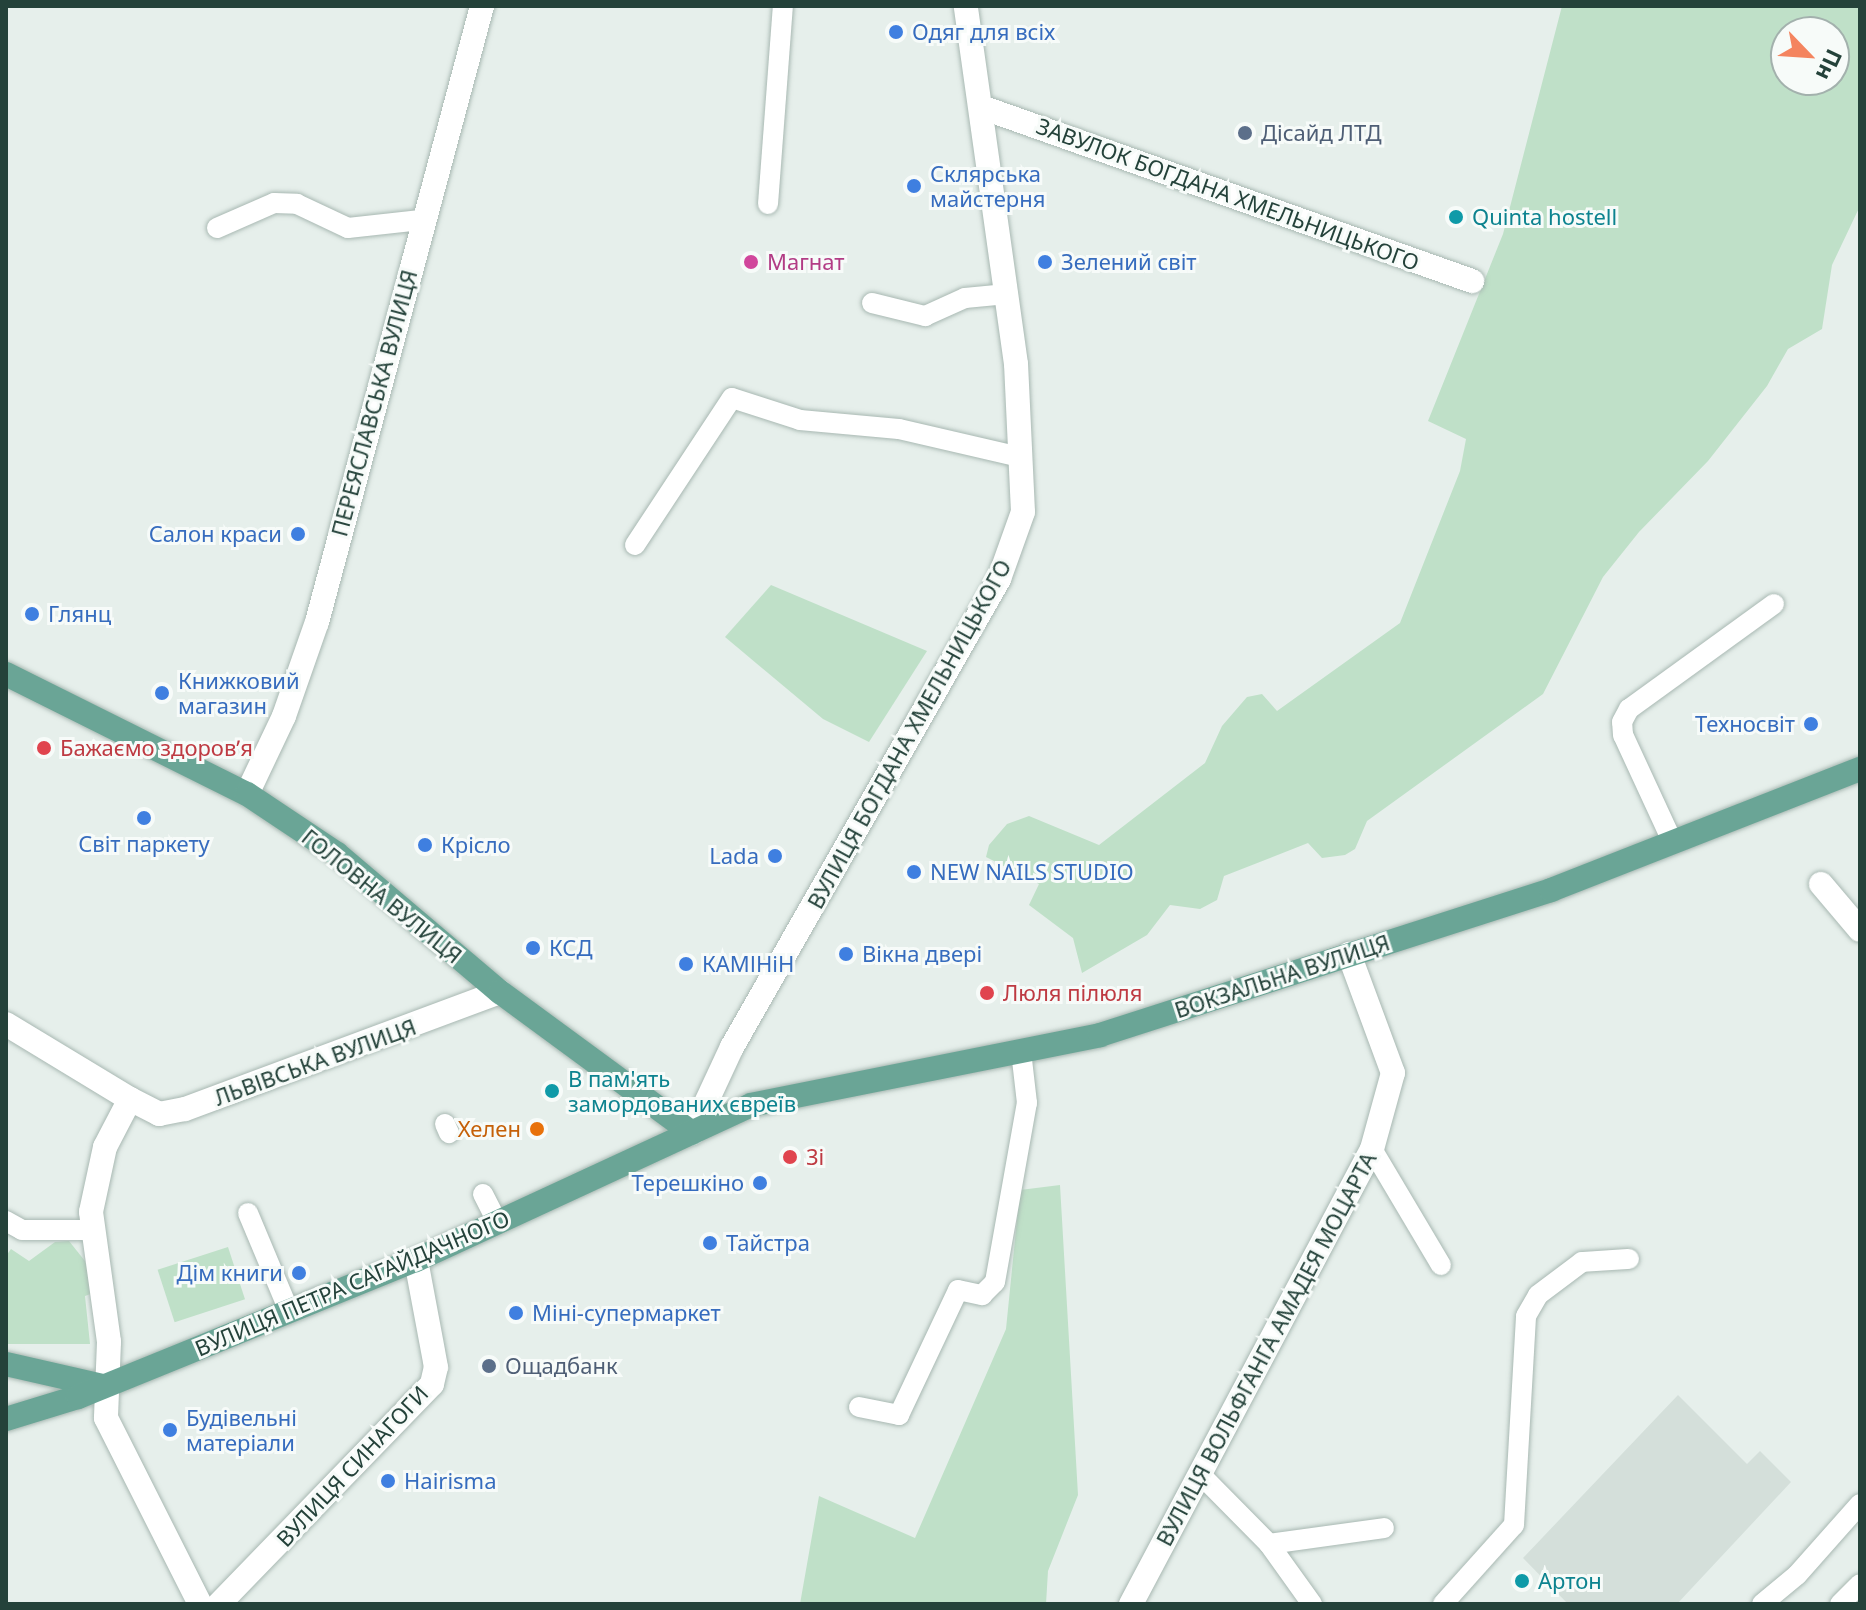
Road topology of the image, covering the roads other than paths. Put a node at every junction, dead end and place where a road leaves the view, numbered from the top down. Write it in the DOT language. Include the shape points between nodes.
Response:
graph roads {
  1 [pos="482,6"];
  2 [pos="783,6"];
  3 [pos="973,11"];
  4 [pos="984,108"];
  5 [pos="768,204"];
  6 [pos="421,220"];
  7 [pos="217,228"];
  8 [pos="1472,281"];
  9 [pos="1007,294"];
  10 [pos="872,303"];
  11 [pos="1020,457"];
  12 [pos="635,545"];
  13 [pos="1774,604"];
  14 [pos="6,674"];
  15 [pos="1860,769"];
  16 [pos="247,794"];
  17 [pos="1673,843"];
  18 [pos="1821,884"];
  19 [pos="1860,930"];
  20 [pos="1349,954"];
  21 [pos="500,992"];
  22 [pos="6,1024"];
  23 [pos="1021,1051"];
  24 [pos="130,1099"];
  25 [pos="692,1133"];
  26 [pos="1372,1149"];
  27 [pos="483,1194"];
  28 [pos="248,1213"];
  29 [pos="6,1221"];
  30 [pos="498,1223"];
  31 [pos="94,1230"];
  32 [pos="1629,1259"];
  33 [pos="416,1260"];
  34 [pos="1441,1265"];
  35 [pos="289,1311"];
  36 [pos="6,1364"];
  37 [pos="103,1386"];
  38 [pos="859,1407"];
  39 [pos="6,1419"];
  40 [pos="1201,1475"];
  41 [pos="1860,1504"];
  42 [pos="1384,1528"];
  43 [pos="1269,1544"];
  44 [pos="1860,1584"];
  45 [pos="200,1604"];
  46 [pos="219,1604"];
  47 [pos="1131,1604"];
  48 [pos="1312,1604"];
  49 [pos="1443,1604"];
  50 [pos="1762,1604"];
  51 [pos="1840,1604"];
  1 -- 6 [label="street, ПЕРЕЯСЛАВСЬКА ВУЛИЦЯ"];
  2 -- 5 [label="lane"];
  3 -- 4 [label="street, ВУЛИЦЯ БОГДАНА ХМЕЛЬНИЦЬКОГО"];
  4 -- 8 [label="street, ЗАВУЛОК БОГДАНА ХМЕЛЬНИЦЬКОГО"];
  4 -- 9 [label="street, ВУЛИЦЯ БОГДАНА ХМЕЛЬНИЦЬКОГО"];
  6 -- 7 [label="lane" via="348,228 297,204 274,203"];
  6 -- 16 [label="street, ПЕРЕЯСЛАВСЬКА ВУЛИЦЯ" via="317,622 284,716"];
  9 -- 10 [label="lane" via="965,298 925,316"];
  9 -- 11 [label="street, ВУЛИЦЯ БОГДАНА ХМЕЛЬНИЦЬКОГО"];
  11 -- 12 [label="lane" via="899,429 800,420 732,398"];
  11 -- 25 [label="street, ВУЛИЦЯ БОГДАНА ХМЕЛЬНИЦЬКОГО" via="1023,512 999,579 732,1047"];
  13 -- 17 [label="lane" via="1629,709 1622,722 1623,735"];
  14 -- 16 [label="main road, ГОЛОВНА ВУЛИЦЯ"];
  15 -- 17 [label="main road, ВОКЗАЛЬНА ВУЛИЦЯ"];
  16 -- 21 [label="main road, ГОЛОВНА ВУЛИЦЯ" via="337,854"];
  17 -- 20 [label="main road, ВОКЗАЛЬНА ВУЛИЦЯ" via="1551,890"];
  18 -- 19 [label="street"];
  20 -- 23 [label="main road, ВОКЗАЛЬНА ВУЛИЦЯ" via="1100,1035"];
  20 -- 26 [label="street, ВУЛИЦЯ ВОЛЬФГАНГА АМАДЕЯ МОЦАРТА" via="1393,1073"];
  21 -- 24 [label="street, ЛЬВІВСЬКА ВУЛИЦЯ" via="185,1109 159,1114"];
  21 -- 25 [label="main road, ГОЛОВНА ВУЛИЦЯ"];
  22 -- 24 [label="street, ЛЬВІВСЬКА ВУЛИЦЯ"];
  23 -- 25 [label="main road, ВОКЗАЛЬНА ВУЛИЦЯ" via="751,1105"];
  23 -- 38 [label="lane" via="1027,1103 995,1282 982,1295 958,1290 899,1415"];
  24 -- 31 [label="street" via="105,1147 91,1212"];
  25 -- 30 [label="main road, ВУЛИЦЯ ПЕТРА САГАЙДАЧНОГО"];
  26 -- 34 [label="lane"];
  26 -- 40 [label="street, ВУЛИЦЯ ВОЛЬФГАНГА АМАДЕЯ МОЦАРТА"];
  27 -- 30 [label="lane"];
  28 -- 35 [label="lane"];
  29 -- 31 [label="lane" via="22,1230"];
  30 -- 33 [label="main road, ВУЛИЦЯ ПЕТРА САГАЙДАЧНОГО"];
  31 -- 37 [label="street" via="109,1342"];
  32 -- 49 [label="lane" via="1582,1262 1538,1295 1526,1316 1514,1525"];
  33 -- 35 [label="main road, ВУЛИЦЯ ПЕТРА САГАЙДАЧНОГО"];
  33 -- 46 [label="street, ВУЛИЦЯ СИНАГОГИ" via="436,1367 432,1384"];
  35 -- 37 [label="main road, ВУЛИЦЯ ПЕТРА САГАЙДАЧНОГО"];
  36 -- 37 [label="main road"];
  37 -- 39 [label="main road, ВУЛИЦЯ ПЕТРА САГАЙДАЧНОГО"];
  37 -- 45 [label="street" via="106,1418"];
  40 -- 43 [label="lane"];
  40 -- 47 [label="street, ВУЛИЦЯ ВОЛЬФГАНГА АМАДЕЯ МОЦАРТА"];
  41 -- 50 [label="lane" via="1797,1575"];
  42 -- 43 [label="lane"];
  43 -- 48 [label="lane"];
  44 -- 51 [label="lane"];
}
